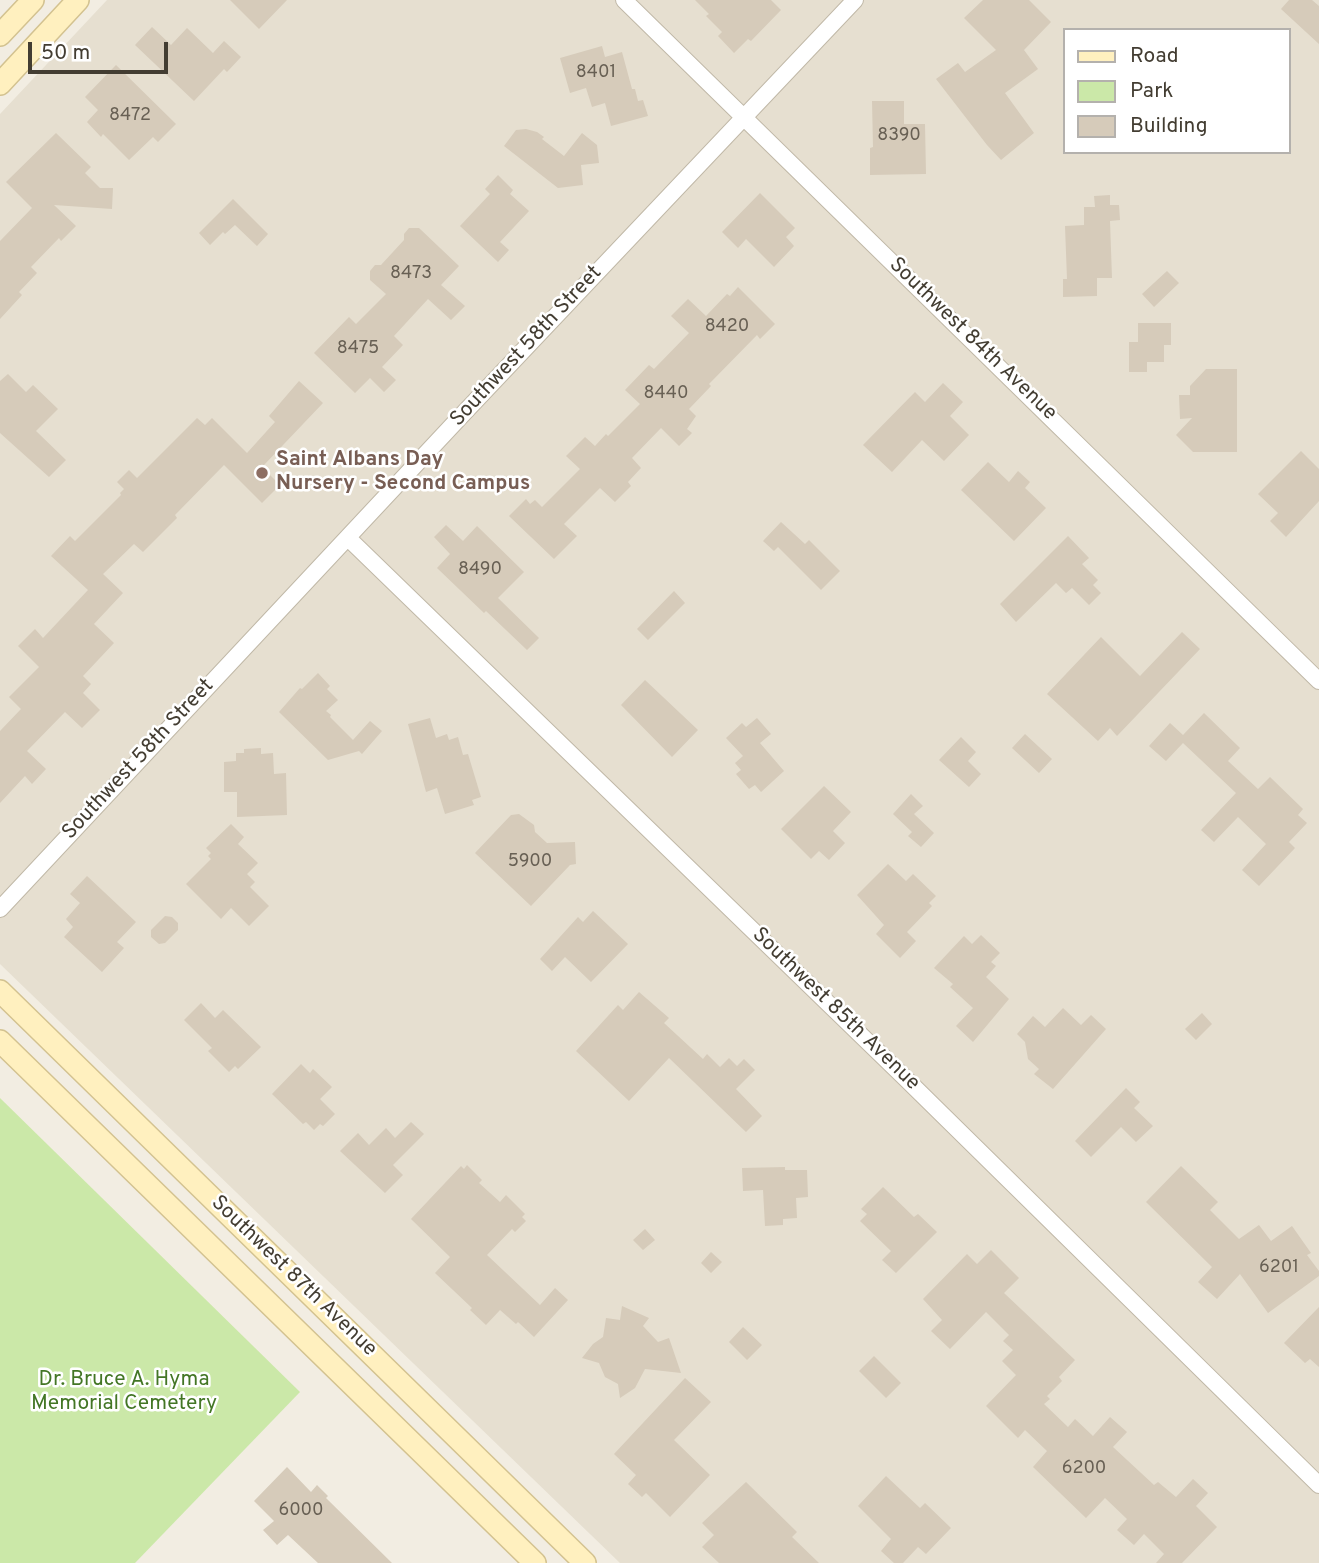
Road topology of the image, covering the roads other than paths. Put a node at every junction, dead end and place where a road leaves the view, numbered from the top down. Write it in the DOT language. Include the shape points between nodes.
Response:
graph roads {
  1 [pos="33,0"];
  2 [pos="78,0"];
  3 [pos="624,0"];
  4 [pos="855,0"];
  5 [pos="0,35"];
  6 [pos="5,69"];
  7 [pos="744,117"];
  8 [pos="348,538"];
  9 [pos="1319,681"];
  10 [pos="0,909"];
  11 [pos="0,991"];
  12 [pos="0,1041"];
  13 [pos="167,1154"];
  14 [pos="142,1178"];
  15 [pos="304,1288"];
  16 [pos="279,1313"];
  17 [pos="368,1350"];
  18 [pos="342,1375"];
  19 [pos="494,1473"];
  20 [pos="1319,1485"];
  21 [pos="468,1498"];
  22 [pos="535,1563"];
  23 [pos="585,1563"];
  1 -- 5 [label="main road"];
  2 -- 6 [label="main road"];
  3 -- 7 [label="street, Southwest 84th Avenue"];
  4 -- 7 [label="street, Southwest 58th Street"];
  7 -- 8 [label="street, Southwest 58th Street"];
  7 -- 9 [label="street, Southwest 84th Avenue"];
  8 -- 10 [label="street, Southwest 58th Street"];
  8 -- 20 [label="street, Southwest 85th Avenue"];
  11 -- 13 [label="main road, Southwest 87th Avenue"];
  12 -- 14 [label="main road, Southwest 87th Avenue"];
  13 -- 14 [label="main road"];
  13 -- 15 [label="main road, Southwest 87th Avenue"];
  14 -- 16 [label="main road, Southwest 87th Avenue"];
  15 -- 16 [label="main road"];
  15 -- 17 [label="main road, Southwest 87th Avenue"];
  16 -- 18 [label="main road, Southwest 87th Avenue"];
  17 -- 18 [label="main road"];
  17 -- 19 [label="main road, Southwest 87th Avenue"];
  18 -- 21 [label="main road, Southwest 87th Avenue"];
  19 -- 21 [label="main road"];
  19 -- 23 [label="main road, Southwest 87th Avenue"];
  21 -- 22 [label="main road, Southwest 87th Avenue"];
}
